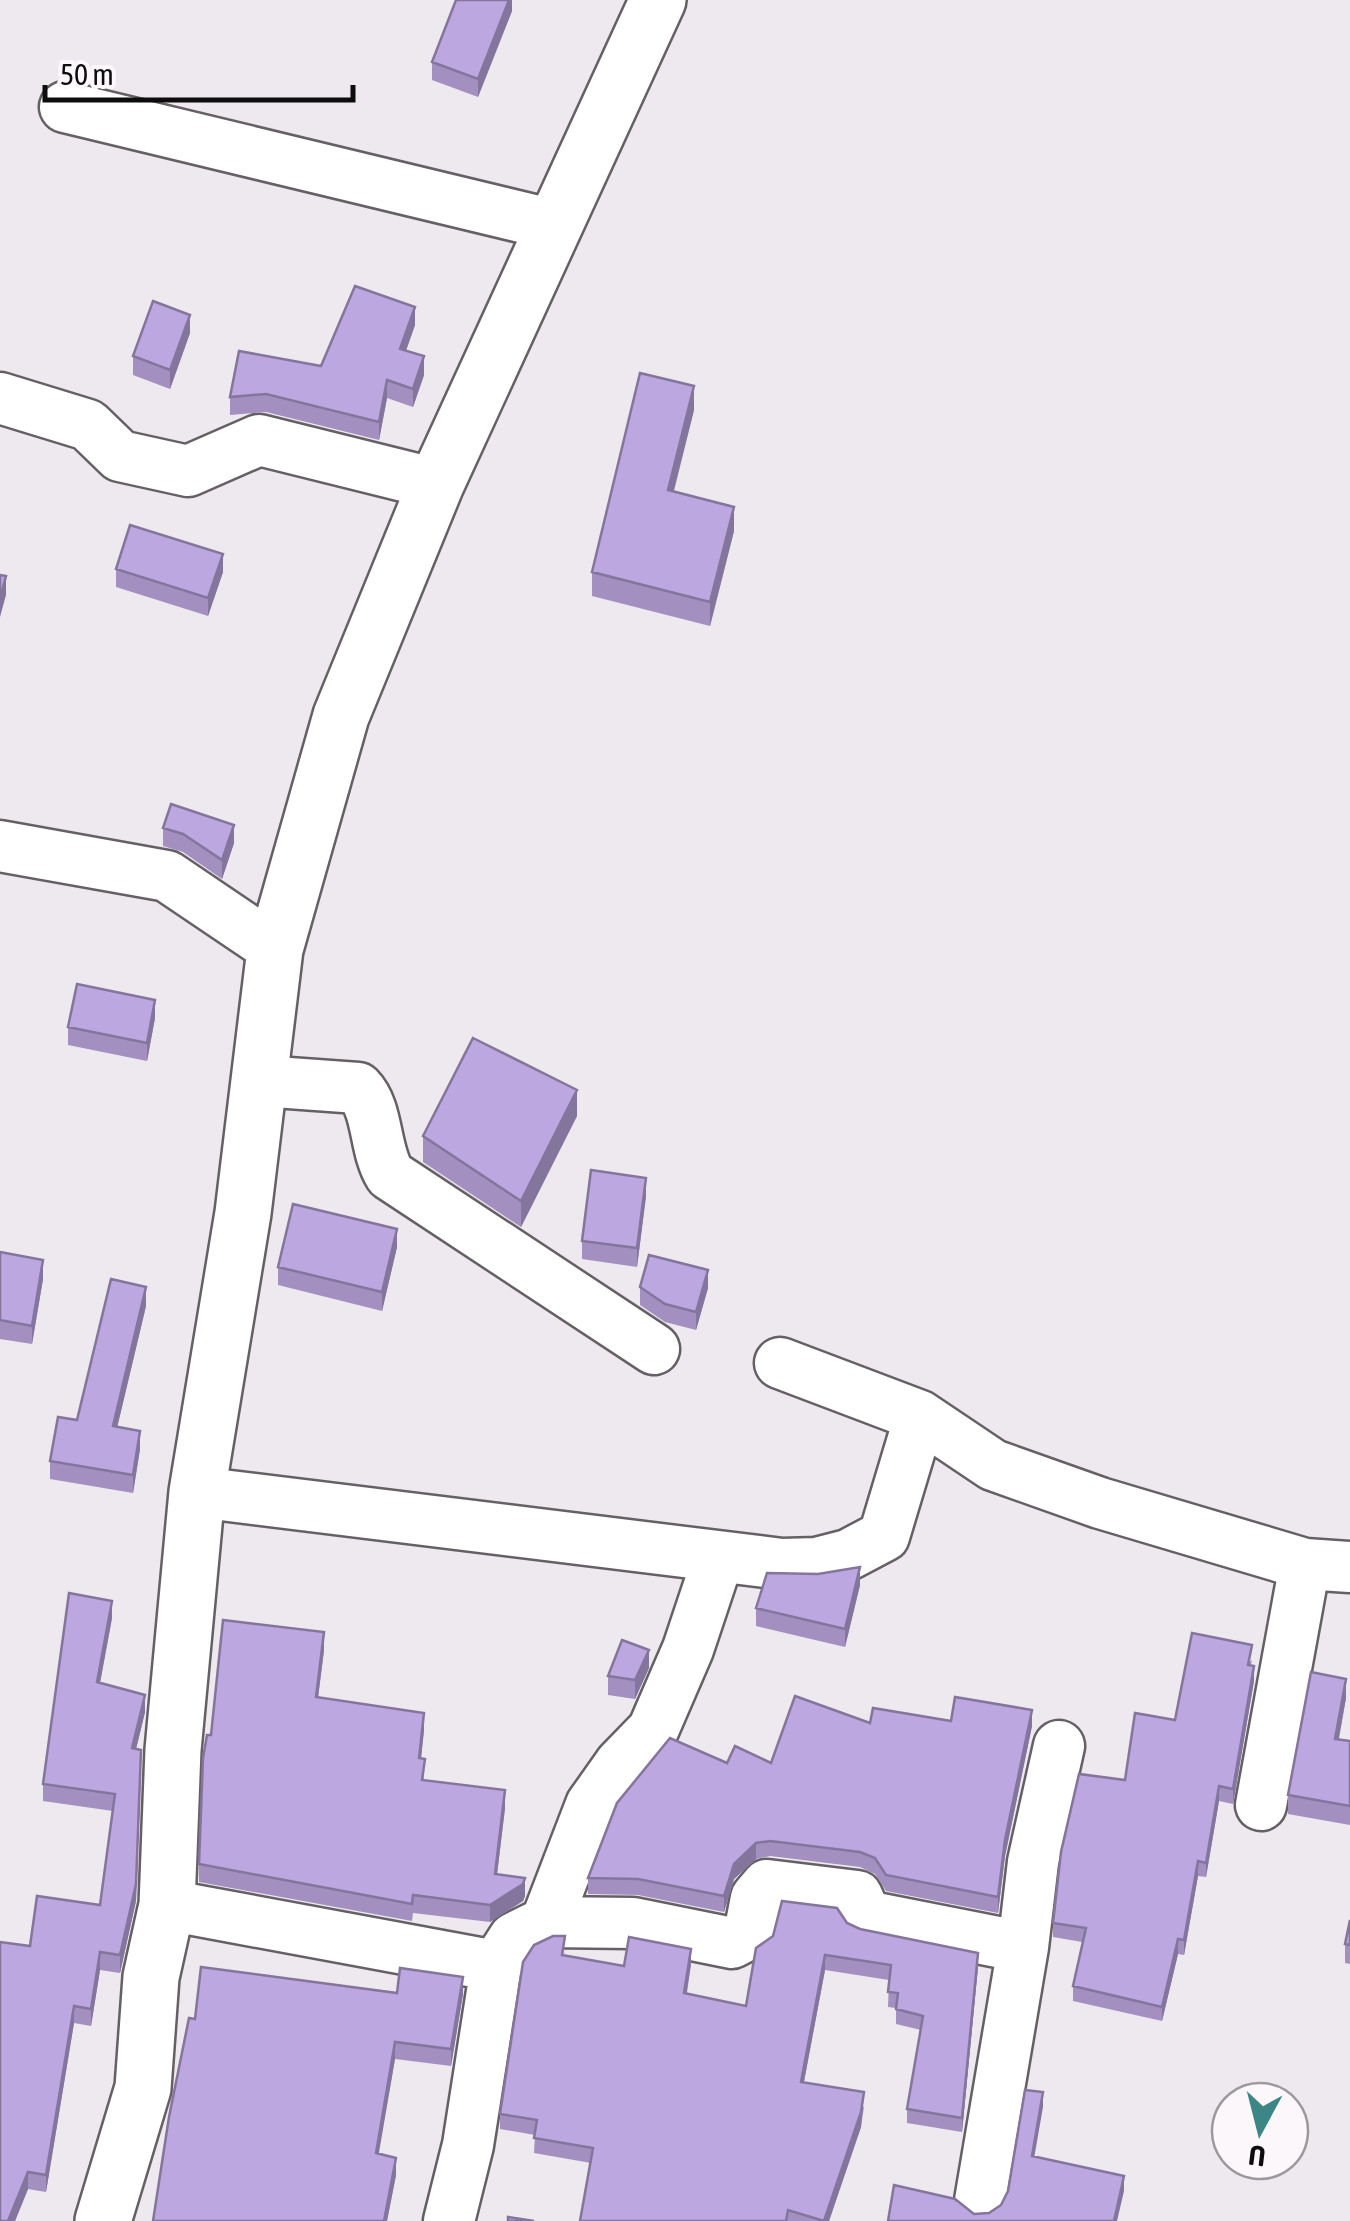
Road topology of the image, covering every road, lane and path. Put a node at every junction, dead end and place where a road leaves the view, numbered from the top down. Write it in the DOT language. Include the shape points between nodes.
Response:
graph roads {
  1 [pos="658,0"];
  2 [pos="65,106"];
  3 [pos="554,225"];
  4 [pos="0,398"];
  5 [pos="436,484"];
  6 [pos="0,846"];
  7 [pos="275,950"];
  8 [pos="261,1081"];
  9 [pos="654,1349"];
  10 [pos="780,1363"];
  11 [pos="920,1416"];
  12 [pos="197,1492"];
  13 [pos="718,1558"];
  14 [pos="1328,1565"];
  15 [pos="1059,1746"];
  16 [pos="1261,1805"];
  17 [pos="167,1905"];
  18 [pos="546,1922"];
  19 [pos="1023,1947"];
  20 [pos="496,1966"];
  21 [pos="980,2201"];
  22 [pos="103,2221"];
  23 [pos="449,2221"];
  1 -- 3 [label="street"];
  2 -- 3 [label="street"];
  3 -- 5 [label="street"];
  4 -- 5 [label="street" via="88,425 120,456 188,471 259,440"];
  5 -- 7 [label="street" via="341,716"];
  6 -- 7 [label="street" via="167,876"];
  7 -- 8 [label="street"];
  8 -- 9 [label="street" via="358,1088 390,1174"];
  8 -- 12 [label="street"];
  10 -- 11 [label="street"];
  11 -- 13 [label="street" via="884,1536 848,1556 816,1563"];
  11 -- 14 [label="street" via="992,1465 1100,1503"];
  12 -- 13 [label="street"];
  12 -- 17 [label="street" via="173,1750"];
  13 -- 18 [label="street" via="654,1730 591,1805"];
  14 -- 16 [label="street"];
  15 -- 19 [label="street" via="1033,1862"];
  17 -- 20 [label="street"];
  17 -- 22 [label="street" via="151,1977 143,2088"];
  18 -- 19 [label="street" via="632,1923 732,1943 749,1934 756,1898 767,1885 780,1885 857,1896 866,1916"];
  18 -- 20 [label="street" via="514,1938"];
  19 -- 21 [label="street"];
  20 -- 23 [label="street"];
}
